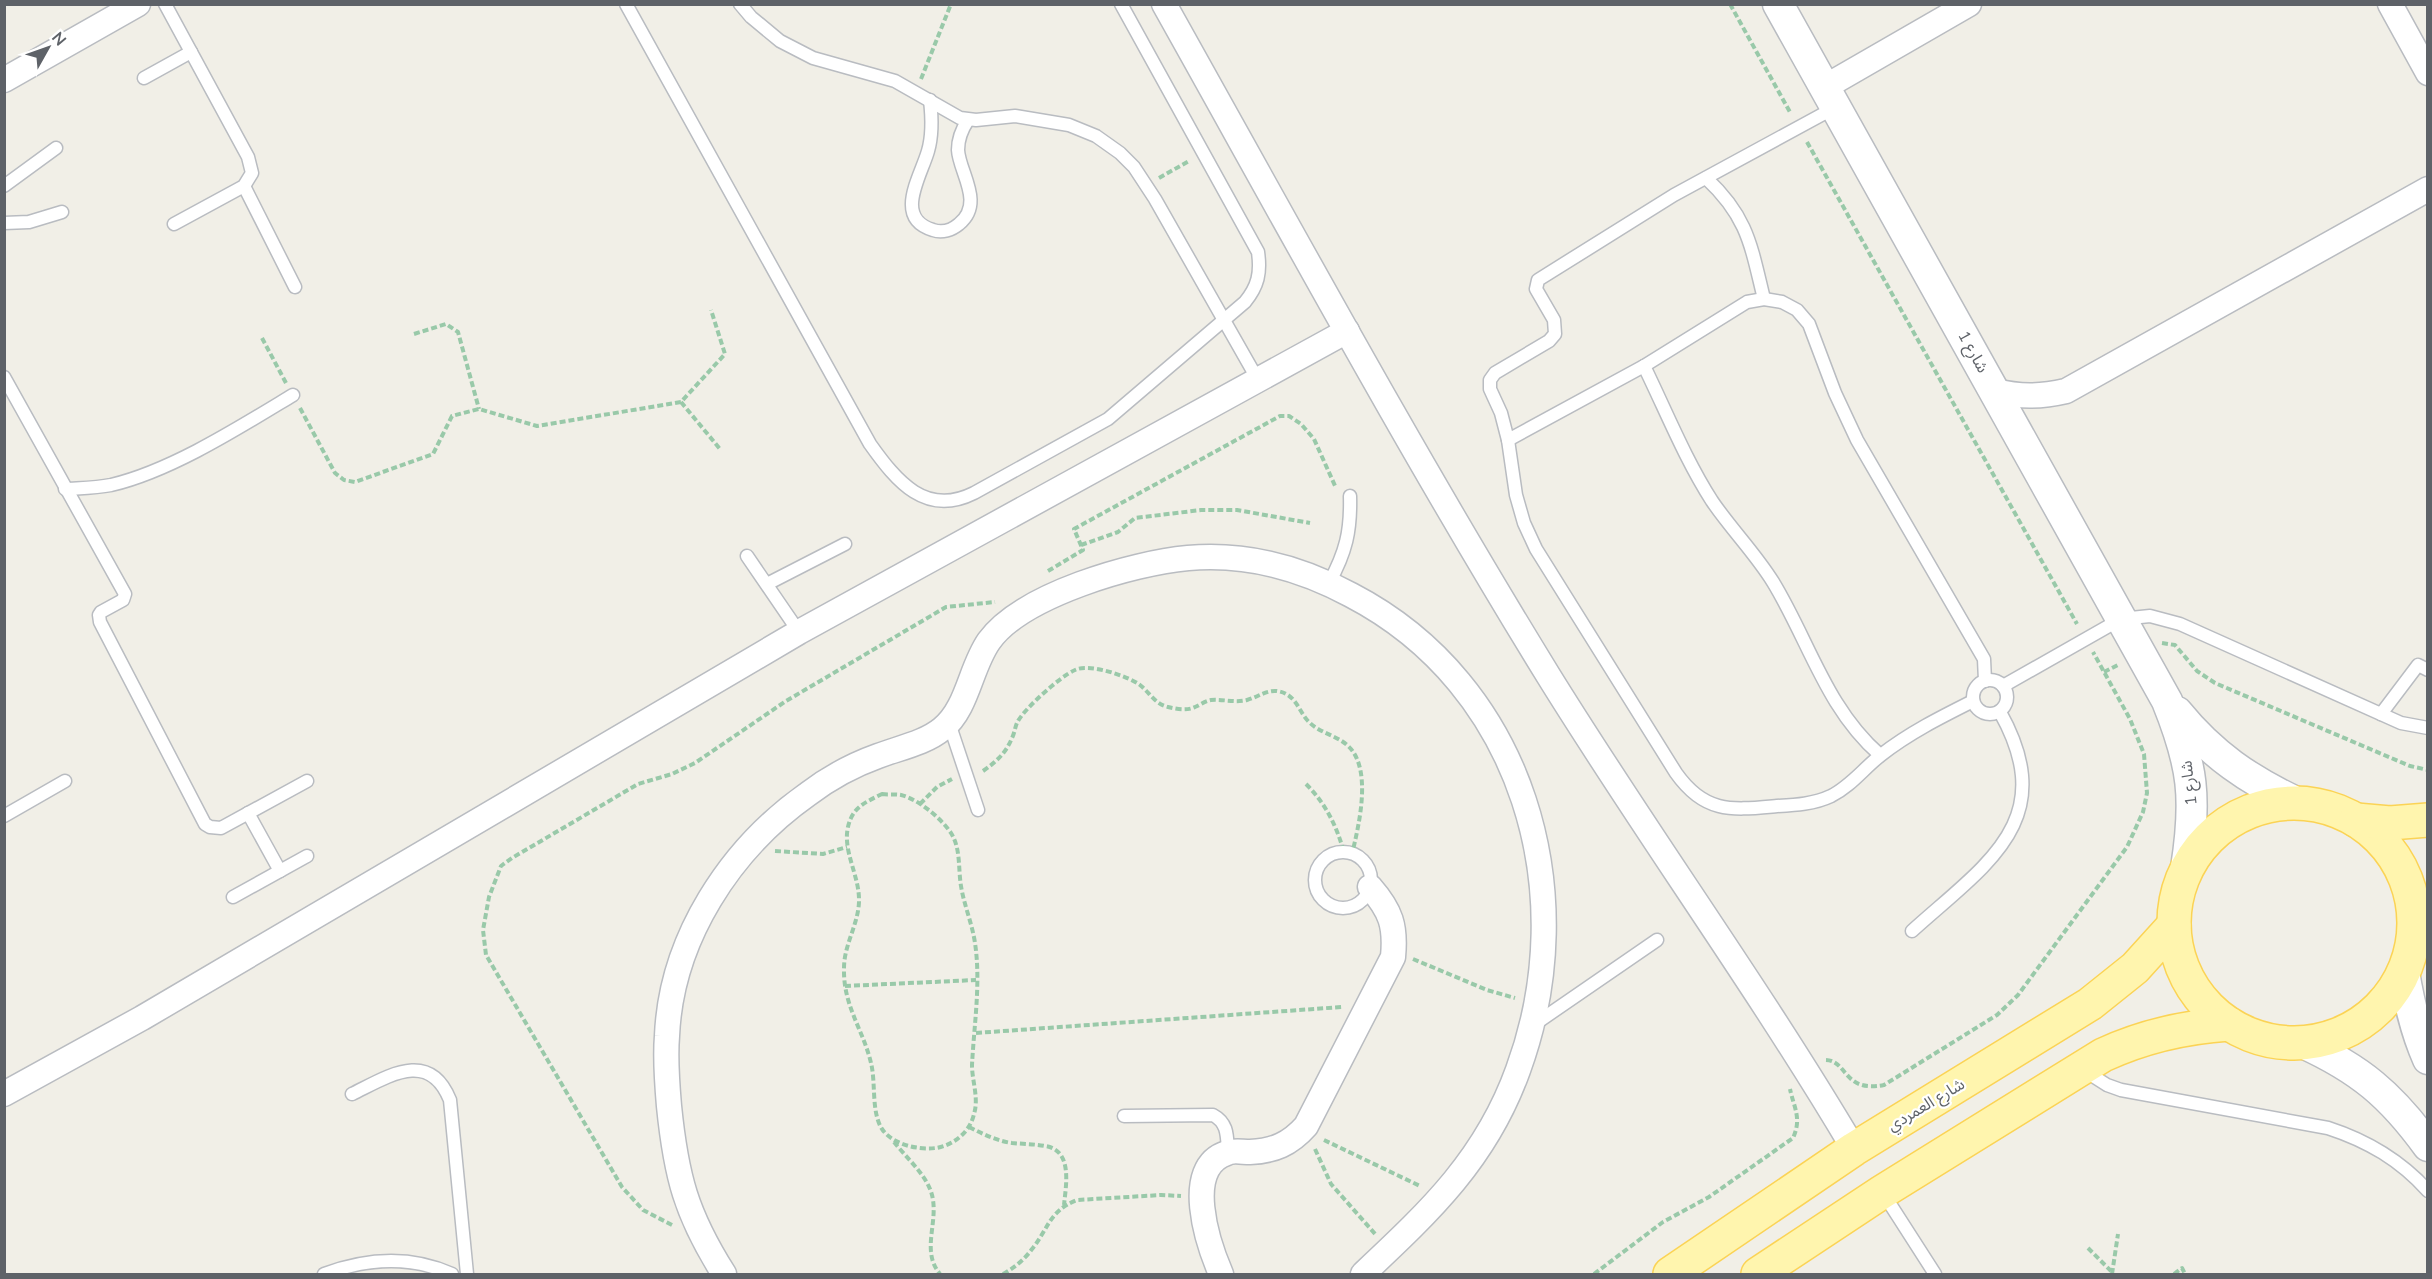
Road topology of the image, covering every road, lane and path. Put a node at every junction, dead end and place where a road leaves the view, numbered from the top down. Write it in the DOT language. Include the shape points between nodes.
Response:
graph roads {
  1 [pos="138,4"];
  2 [pos="165,4"];
  3 [pos="626,4"];
  4 [pos="740,4"];
  5 [pos="951,4"];
  6 [pos="1121,4"];
  7 [pos="1164,4"];
  8 [pos="1778,4"];
  9 [pos="1969,4"];
  10 [pos="2390,4"];
  11 [pos="191,52"];
  12 [pos="2427,73"];
  13 [pos="144,78"];
  14 [pos="4,80"];
  15 [pos="916,92"];
  16 [pos="1830,97"];
  17 [pos="930,100"];
  18 [pos="968,120"];
  19 [pos="56,148"];
  20 [pos="1203,153"];
  21 [pos="1706,178"];
  22 [pos="1146,185"];
  23 [pos="4,186"];
  24 [pos="244,186"];
  25 [pos="2427,189"];
  26 [pos="62,212"];
  27 [pos="4,223"];
  28 [pos="174,224"];
  29 [pos="295,287"];
  30 [pos="1764,299"];
  31 [pos="711,310"];
  32 [pos="1224,320"];
  33 [pos="1347,331"];
  34 [pos="414,334"];
  35 [pos="262,338"];
  36 [pos="1644,366"];
  37 [pos="4,377"];
  38 [pos="1258,380"];
  39 [pos="1994,391"];
  40 [pos="293,395"];
  41 [pos="681,402"];
  42 [pos="479,410"];
  43 [pos="1508,440"];
  44 [pos="720,449"];
  45 [pos="65,489"];
  46 [pos="1350,496"];
  47 [pos="1310,523"];
  48 [pos="845,543"];
  49 [pos="1081,545"];
  50 [pos="747,556"];
  51 [pos="1329,583"];
  52 [pos="767,584"];
  53 [pos="2121,619"];
  54 [pos="799,632"];
  55 [pos="2140,653"];
  56 [pos="2423,668"];
  57 [pos="2104,672"];
  58 [pos="1985,681"];
  59 [pos="2003,687"];
  60 [pos="1973,701"];
  61 [pos="2167,701"];
  62 [pos="2000,712"];
  63 [pos="2380,714"];
  64 [pos="949,723"];
  65 [pos="2427,728"];
  66 [pos="1880,756"];
  67 [pos="2427,770"];
  68 [pos="966,775"];
  69 [pos="65,781"];
  70 [pos="307,781"];
  71 [pos="1306,784"];
  72 [pos="2298,802"];
  73 [pos="920,804"];
  74 [pos="978,810"];
  75 [pos="249,813"];
  76 [pos="4,816"];
  77 [pos="2356,820"];
  78 [pos="2427,820"];
  79 [pos="847,847"];
  80 [pos="747,849"];
  81 [pos="1348,853"];
  82 [pos="307,856"];
  83 [pos="2186,868"];
  84 [pos="280,871"];
  85 [pos="1370,887"];
  86 [pos="232,897"];
  87 [pos="2174,925"];
  88 [pos="2420,926"];
  89 [pos="1912,931"];
  90 [pos="1657,940"];
  91 [pos="1394,949"];
  92 [pos="2404,972"];
  93 [pos="976,980"];
  94 [pos="845,986"];
  95 [pos="1370,1004"];
  96 [pos="1533,1015"];
  97 [pos="2229,1024"];
  98 [pos="976,1033"];
  99 [pos="2303,1043"];
  100 [pos="2427,1059"];
  101 [pos="2081,1068"];
  102 [pos="4,1094"];
  103 [pos="352,1094"];
  104 [pos="1124,1116"];
  105 [pos="969,1127"];
  106 [pos="1308,1129"];
  107 [pos="891,1139"];
  108 [pos="2427,1146"];
  109 [pos="1854,1149"];
  110 [pos="1228,1152"];
  111 [pos="2427,1191"];
  112 [pos="1882,1192"];
  113 [pos="1442,1197"];
  114 [pos="1202,1201"];
  115 [pos="1064,1205"];
  116 [pos="2118,1234"];
  117 [pos="2088,1248"];
  118 [pos="1390,1249"];
  119 [pos="2112,1273"];
  120 [pos="324,1275"];
  121 [pos="452,1275"];
  122 [pos="467,1275"];
  123 [pos="724,1275"];
  124 [pos="940,1275"];
  125 [pos="1003,1275"];
  126 [pos="1221,1275"];
  127 [pos="1363,1275"];
  128 [pos="1670,1275"];
  129 [pos="1758,1275"];
  130 [pos="1935,1275"];
  131 [pos="2174,1275"];
  132 [pos="2185,1275"];
  1 -- 14 [label="street"];
  2 -- 11 [label="lane"];
  3 -- 32 [label="lane" via="870,444 897,477 927,499 960,500 1094,427 1132,400"];
  4 -- 15 [label="lane" via="780,41 813,58 872,73"];
  5 -- 15 [label="path"];
  6 -- 20 [label="lane"];
  7 -- 33 [label="street"];
  8 -- 16 [label="street, شارع 1"];
  9 -- 16 [label="street"];
  10 -- 12 [label="street"];
  11 -- 13 [label="lane"];
  11 -- 24 [label="lane" via="251,164 252,173"];
  15 -- 17 [label="lane"];
  16 -- 21 [label="lane"];
  16 -- 39 [label="street, شارع 1"];
  17 -- 18 [label="lane"];
  17 -- 18 [label="lane" via="930,142 911,207 926,228 951,230 968,212 969,185 958,150"];
  18 -- 22 [label="lane" via="1015,116 1069,125 1096,136 1120,153"];
  19 -- 23 [label="lane"];
  20 -- 22 [label="path"];
  20 -- 32 [label="lane" via="1258,252 1260,266 1253,292"];
  21 -- 30 [label="lane" via="1737,213"];
  21 -- 43 [label="lane" via="1537,283 1537,291 1556,324 1555,334 1494,373 1490,380"];
  22 -- 32 [label="lane"];
  24 -- 28 [label="lane"];
  24 -- 29 [label="lane"];
  25 -- 39 [label="street" via="2066,391 2018,396"];
  26 -- 27 [label="lane" via="29,222"];
  30 -- 36 [label="lane" via="1747,302"];
  30 -- 58 [label="lane" via="1797,310 1809,324 1857,440 1984,659"];
  31 -- 41 [label="path" via="725,354"];
  32 -- 38 [label="lane"];
  33 -- 38 [label="street"];
  33 -- 109 [label="street" via="1549,676 1807,1070"];
  34 -- 42 [label="path" via="446,324 458,332"];
  35 -- 40 [label="path"];
  36 -- 43 [label="lane"];
  36 -- 66 [label="lane" via="1712,500 1773,582 1838,708"];
  37 -- 45 [label="lane"];
  38 -- 54 [label="street"];
  39 -- 53 [label="street, شارع 1"];
  40 -- 42 [label="path" via="336,473 355,482 433,454 453,417"];
  40 -- 45 [label="lane" via="151,472 109,485"];
  41 -- 42 [label="path" via="537,426"];
  41 -- 44 [label="path"];
  43 -- 66 [label="lane" via="1516,495 1536,549 1685,786 1712,805 1728,809 1804,804 1845,787"];
  45 -- 75 [label="lane" via="125,594 123,600 101,612 100,622 202,819 210,827 221,828"];
  46 -- 51 [label="lane" via="1348,540"];
  47 -- 49 [label="path" via="1237,510 1202,510 1135,518 1118,532"];
  48 -- 52 [label="lane"];
  50 -- 52 [label="lane"];
  51 -- 64 [label="street" via="1283,566 1236,558 1187,558 1104,576 1011,618 990,639"];
  51 -- 96 [label="street" via="1374,607 1415,637 1451,672 1482,713 1507,757 1526,804 1539,853 1544,903 1543,954"];
  52 -- 54 [label="lane"];
  53 -- 55 [label="street, شارع 1"];
  53 -- 59 [label="lane"];
  53 -- 63 [label="lane" via="2150,616 2180,624"];
  54 -- 102 [label="street" via="152,1012"];
  55 -- 57 [label="path"];
  55 -- 61 [label="street, شارع 1"];
  55 -- 67 [label="path" via="2162,643 2175,645 2215,683"];
  56 -- 63 [label="lane"];
  58 -- 59 [label="lane" via="1992,680"];
  58 -- 60 [label="lane" via="1975,688"];
  59 -- 62 [label="lane" via="2007,700"];
  60 -- 62 [label="lane" via="1987,715"];
  60 -- 66 [label="lane" via="1906,736"];
  61 -- 72 [label="street, شارع 1" via="2225,761 2260,785"];
  61 -- 83 [label="street, شارع 1" via="2183,741 2192,783 2193,826"];
  62 -- 89 [label="lane" via="2018,750 2023,783 2013,828 1989,863"];
  63 -- 65 [label="lane"];
  64 -- 68 [label="lane"];
  64 -- 80 [label="street" via="930,737 838,774 780,815"];
  68 -- 73 [label="path" via="948,780"];
  68 -- 74 [label="lane"];
  68 -- 81 [label="path" via="995,763 1005,752 1025,711 1069,674 1084,667 1136,683 1160,704 1183,709 1212,700 1244,701 1276,691 1295,700 1309,722 1346,743 1358,760 1361,808"];
  69 -- 76 [label="lane"];
  70 -- 75 [label="lane"];
  71 -- 81 [label="path" via="1320,798"];
  72 -- 77 [label="main road" via="2318,805"];
  72 -- 83 [label="main road" via="2264,806 2233,819 2206,840"];
  73 -- 79 [label="path" via="902,795 882,794 864,802 851,817"];
  73 -- 93 [label="path" via="951,833 957,848 963,902 975,944"];
  75 -- 84 [label="lane"];
  77 -- 78 [label="main road"];
  77 -- 88 [label="main road" via="2394,857"];
  79 -- 80 [label="path" via="823,854"];
  79 -- 94 [label="path" via="859,903 846,951"];
  80 -- 123 [label="street" via="720,882 693,929 675,980 666,1034 673,1144 684,1198 702,1240"];
  81 -- 85 [label="lane" via="1366,863"];
  81 -- 85 [label="lane" via="1328,856 1322,862 1316,877 1319,893 1330,905 1347,908 1362,901"];
  82 -- 84 [label="lane"];
  83 -- 87 [label="main road" via="2175,905"];
  84 -- 86 [label="lane"];
  85 -- 91 [label="street" via="1392,919"];
  87 -- 97 [label="main road" via="2178,954 2189,981 2206,1005"];
  87 -- 109 [label="main road, شارع العمردي" via="2135,968 2090,1004"];
  88 -- 92 [label="main road"];
  90 -- 96 [label="lane"];
  91 -- 95 [label="street" via="1386,975"];
  91 -- 96 [label="path"];
  92 -- 99 [label="main road" via="2391,995 2373,1014 2328,1038"];
  92 -- 100 [label="street" via="2409,1007"];
  93 -- 94 [label="path"];
  93 -- 98 [label="path"];
  94 -- 107 [label="path" via="871,1063 878,1119"];
  95 -- 98 [label="path"];
  95 -- 106 [label="street"];
  96 -- 113 [label="street" via="1521,1064 1506,1101 1473,1159"];
  97 -- 99 [label="main road" via="2277,1042"];
  97 -- 101 [label="main road" via="2152,1035"];
  98 -- 105 [label="path" via="972,1063 975,1113"];
  99 -- 108 [label="street" via="2369,1080 2397,1106"];
  101 -- 111 [label="lane" via="2121,1090 2328,1128 2376,1148"];
  101 -- 112 [label="main road"];
  103 -- 122 [label="lane" via="400,1071 413,1069 437,1078 446,1088"];
  104 -- 110 [label="lane" via="1213,1115 1225,1126"];
  105 -- 107 [label="path" via="948,1145 934,1148"];
  105 -- 115 [label="path" via="1010,1143 1048,1146 1061,1155 1067,1169"];
  106 -- 110 [label="street" via="1280,1147 1263,1152"];
  106 -- 113 [label="path"];
  106 -- 118 [label="path" via="1322,1168 1341,1199"];
  107 -- 124 [label="path" via="931,1190 930,1250"];
  109 -- 128 [label="main road, شارع العمردي"];
  110 -- 114 [label="street" via="1218,1156 1204,1174"];
  112 -- 129 [label="main road"];
  112 -- 130 [label="lane"];
  113 -- 118 [label="street"];
  114 -- 115 [label="path" via="1161,1195 1077,1200"];
  114 -- 126 [label="street" via="1206,1230"];
  115 -- 125 [label="path" via="1030,1252"];
  116 -- 119 [label="path"];
  117 -- 119 [label="path"];
  118 -- 127 [label="street"];
  120 -- 121 [label="lane" via="367,1262 402,1260 436,1267"];
  131 -- 132 [label="path" via="2182,1269"];
}
